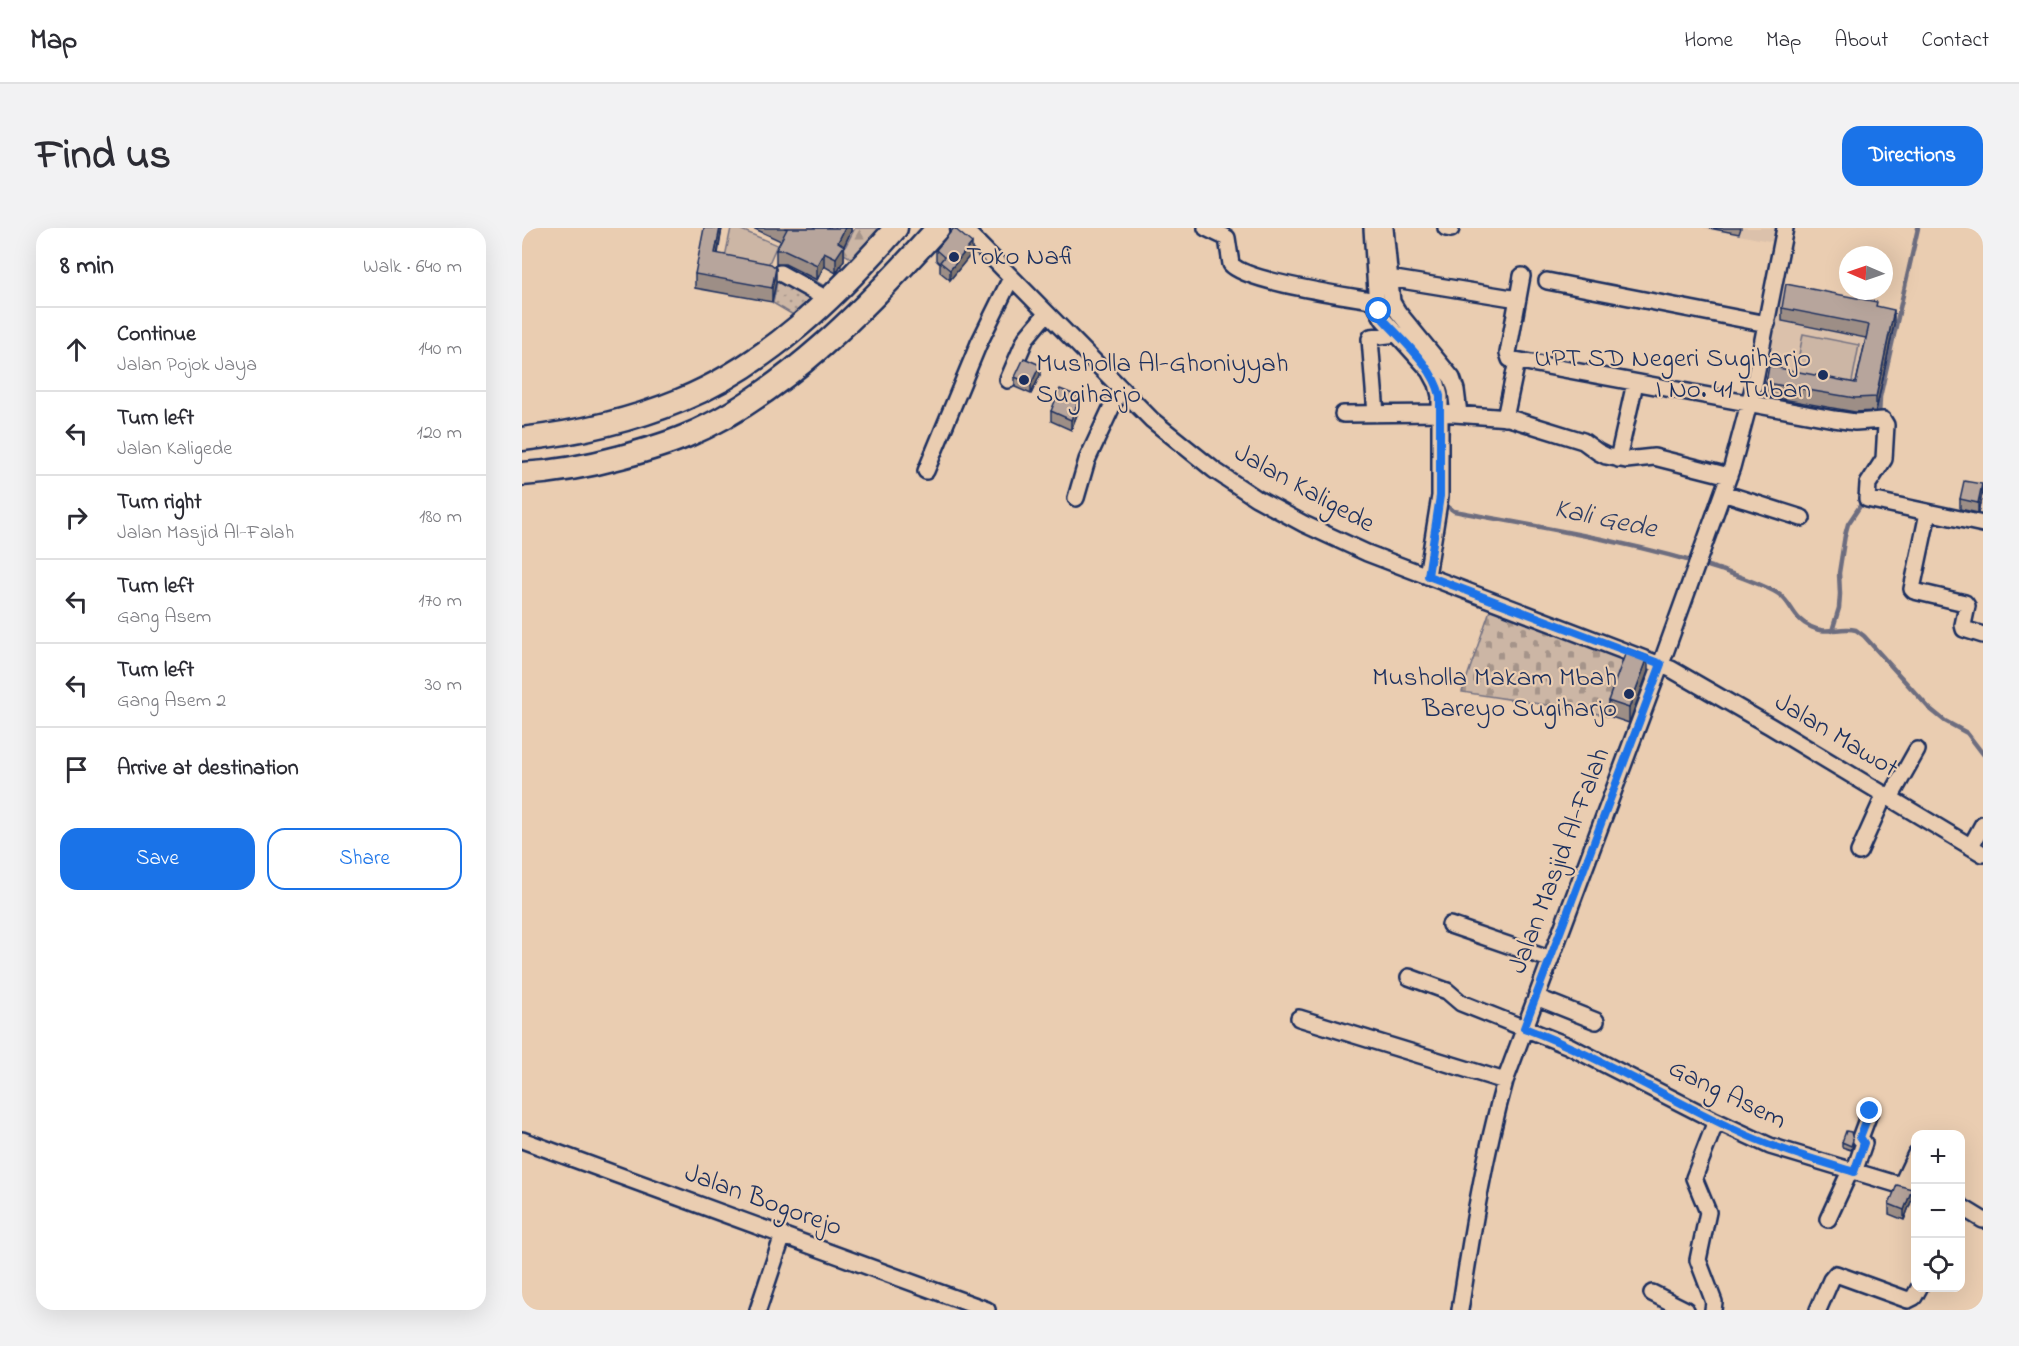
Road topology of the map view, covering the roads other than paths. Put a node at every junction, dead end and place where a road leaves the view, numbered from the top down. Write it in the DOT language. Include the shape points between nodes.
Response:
graph roads {
  1 [pos="896,228"];
  2 [pos="938,228"];
  3 [pos="963,228"];
  4 [pos="1206,228"];
  5 [pos="1372,228"];
  6 [pos="1385,228"];
  7 [pos="1785,228"];
  8 [pos="780,273"];
  9 [pos="1522,276"];
  10 [pos="1011,278"];
  11 [pos="1389,278"];
  12 [pos="1547,281"];
  13 [pos="827,299"];
  14 [pos="1518,299"];
  15 [pos="1376,300"];
  16 [pos="1046,314"];
  17 [pos="1767,324"];
  18 [pos="1397,334"];
  19 [pos="1517,361"];
  20 [pos="1008,380"];
  21 [pos="1635,383"];
  22 [pos="1120,389"];
  23 [pos="1750,404"];
  24 [pos="1343,414"];
  25 [pos="1376,414"];
  26 [pos="1450,414"];
  27 [pos="1505,418"];
  28 [pos="522,439"];
  29 [pos="1618,459"];
  30 [pos="926,471"];
  31 [pos="522,474"];
  32 [pos="1729,476"];
  33 [pos="1723,493"];
  34 [pos="1076,498"];
  35 [pos="1928,513"];
  36 [pos="1802,518"];
  37 [pos="1983,524"];
  38 [pos="1428,576"];
  39 [pos="1983,635"];
  40 [pos="1661,664"];
  41 [pos="1917,750"];
  42 [pos="1887,796"];
  43 [pos="1983,824"];
  44 [pos="1977,850"];
  45 [pos="1858,852"];
  46 [pos="1450,925"];
  47 [pos="1550,959"];
  48 [pos="1409,977"];
  49 [pos="1536,997"];
  50 [pos="1299,1018"];
  51 [pos="1596,1021"];
  52 [pos="1524,1028"];
  53 [pos="1505,1081"];
  54 [pos="1870,1111"];
  55 [pos="1716,1121"];
  56 [pos="522,1140"];
  57 [pos="1852,1171"];
  58 [pos="1908,1188"];
  59 [pos="1965,1209"];
  60 [pos="1828,1219"];
  61 [pos="1983,1220"];
  62 [pos="783,1236"];
  63 [pos="1916,1292"];
  64 [pos="1652,1293"];
  65 [pos="1718,1308"];
  66 [pos="758,1310"];
  67 [pos="987,1310"];
  68 [pos="1460,1310"];
  69 [pos="1686,1310"];
  70 [pos="1818,1310"];
  1 -- 13 [label="highway"];
  2 -- 31 [label="highway" via="813,353 721,418 653,448 577,468"];
  3 -- 10 [label="street, Jalan Kaligede"];
  4 -- 15 [label="street" via="1227,238 1231,264 1240,271 1290,286"];
  5 -- 15 [label="street"];
  6 -- 11 [label="street"];
  7 -- 17 [label="street, Jalan Masjid Al-Falah"];
  8 -- 13 [label="street"];
  9 -- 14 [label="street"];
  10 -- 16 [label="street, Jalan Kaligede"];
  10 -- 30 [label="street" via="979,343"];
  11 -- 14 [label="street"];
  11 -- 26 [label="street" via="1395,309 1452,378 1456,390"];
  12 -- 17 [label="street"];
  13 -- 28 [label="highway" via="744,366 681,400 620,421"];
  14 -- 19 [label="street" via="1508,355"];
  15 -- 18 [label="street" via="1381,315"];
  16 -- 20 [label="street" via="1026,338"];
  16 -- 22 [label="street, Jalan Kaligede"];
  17 -- 23 [label="street, Jalan Masjid Al-Falah"];
  18 -- 25 [label="street" via="1370,339"];
  18 -- 26 [label="street" via="1435,380"];
  19 -- 21 [label="street"];
  19 -- 27 [label="street"];
  21 -- 23 [label="street"];
  21 -- 29 [label="street"];
  22 -- 34 [label="street" via="1087,460"];
  22 -- 38 [label="street, Jalan Kaligede" via="1196,456 1256,498 1344,543"];
  23 -- 32 [label="street, Jalan Masjid Al-Falah"];
  23 -- 35 [label="street" via="1855,422 1885,421 1884,457 1868,484 1867,499"];
  24 -- 25 [label="street"];
  25 -- 26 [label="street"];
  26 -- 27 [label="street"];
  26 -- 38 [label="street"];
  27 -- 29 [label="street" via="1584,441 1603,456"];
  29 -- 32 [label="street" via="1654,457"];
  32 -- 33 [label="street, Jalan Masjid Al-Falah"];
  33 -- 36 [label="street"];
  33 -- 40 [label="street, Jalan Masjid Al-Falah"];
  35 -- 37 [label="street"];
  35 -- 39 [label="street" via="1911,589 1965,603 1963,627"];
  38 -- 40 [label="street, Jalan Kaligede"];
  40 -- 42 [label="street, Jalan Mawot"];
  40 -- 47 [label="street, Jalan Masjid Al-Falah"];
  41 -- 42 [label="street"];
  42 -- 44 [label="street, Jalan Mawot"];
  42 -- 45 [label="street"];
  43 -- 44 [label="street"];
  46 -- 47 [label="street"];
  47 -- 49 [label="street, Jalan Masjid Al-Falah"];
  48 -- 52 [label="street, Gang Asem"];
  49 -- 51 [label="street"];
  49 -- 52 [label="street, Jalan Masjid Al-Falah"];
  50 -- 53 [label="street"];
  52 -- 53 [label="street, Jalan Masjid Al-Falah"];
  52 -- 55 [label="street, Gang Asem" via="1583,1052"];
  53 -- 68 [label="street, Jalan Masjid Al-Falah" via="1484,1168"];
  54 -- 57 [label="street" via="1860,1137 1864,1143"];
  55 -- 57 [label="street, Gang Asem" via="1780,1149"];
  55 -- 65 [label="street" via="1694,1178 1708,1213 1698,1261"];
  56 -- 62 [label="street, Jalan Bogorejo"];
  57 -- 58 [label="street, Gang Asem"];
  57 -- 60 [label="street"];
  59 -- 61 [label="street"];
  62 -- 66 [label="street"];
  62 -- 67 [label="street, Jalan Bogorejo"];
  63 -- 70 [label="street" via="1908,1300 1836,1274"];
  64 -- 69 [label="street"];
}
